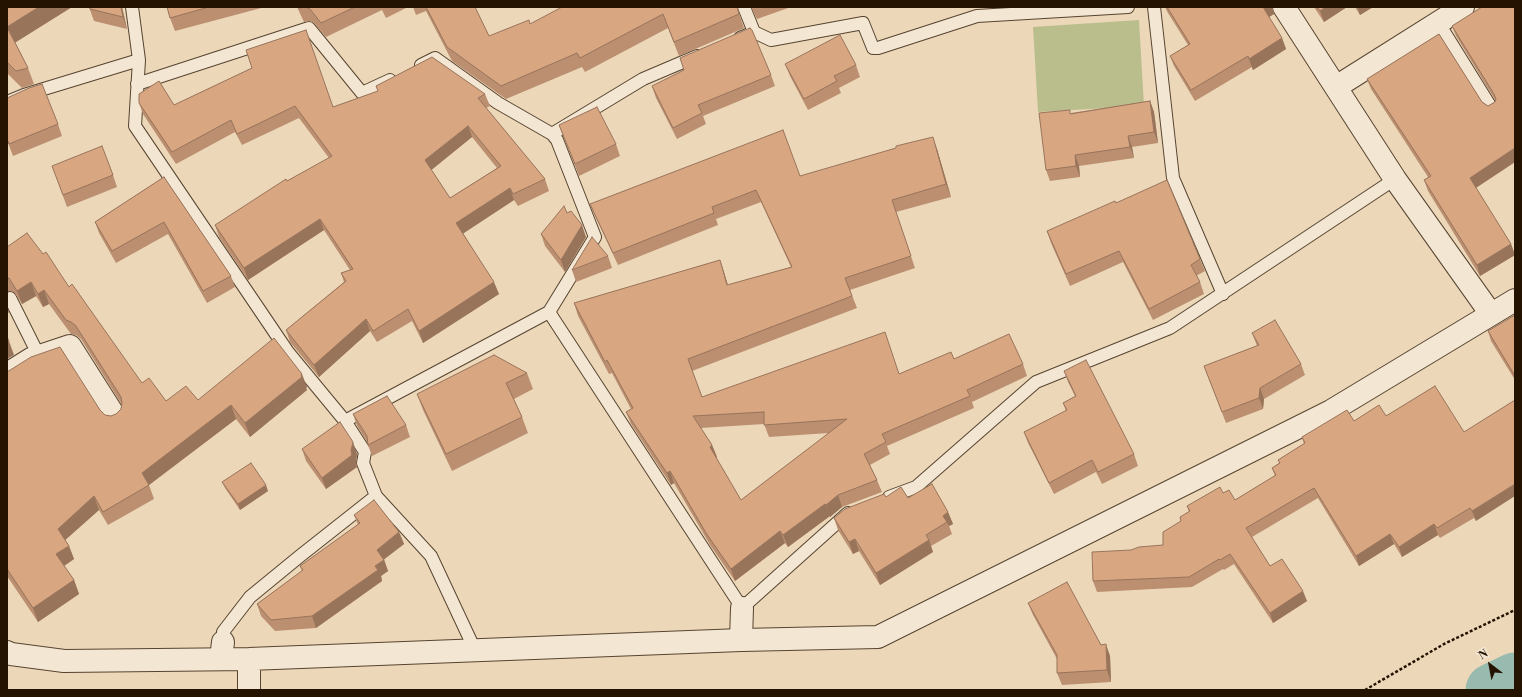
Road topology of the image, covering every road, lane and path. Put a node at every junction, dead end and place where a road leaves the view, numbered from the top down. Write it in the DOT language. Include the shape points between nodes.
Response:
graph roads {
  1 [pos="132,7"];
  2 [pos="744,7"];
  3 [pos="1128,7"];
  4 [pos="1154,7"];
  5 [pos="1284,7"];
  6 [pos="1463,7"];
  7 [pos="1438,22"];
  8 [pos="754,32"];
  9 [pos="726,44"];
  10 [pos="705,53"];
  11 [pos="139,60"];
  12 [pos="137,84"];
  13 [pos="1336,87"];
  14 [pos="7,102"];
  15 [pos="1492,109"];
  16 [pos="552,134"];
  17 [pos="1395,179"];
  18 [pos="1223,294"];
  19 [pos="10,298"];
  20 [pos="1515,300"];
  21 [pos="549,312"];
  22 [pos="1491,314"];
  23 [pos="39,356"];
  24 [pos="7,374"];
  25 [pos="115,417"];
  26 [pos="345,421"];
  27 [pos="376,496"];
  28 [pos="881,500"];
  29 [pos="860,508"];
  30 [pos="742,608"];
  31 [pos="1515,610"];
  32 [pos="741,640"];
  33 [pos="475,650"];
  34 [pos="222,651"];
  35 [pos="7,652"];
  36 [pos="249,659"];
  37 [pos="249,690"];
  38 [pos="1365,690"];
  1 -- 11 [label="lane"];
  2 -- 8 [label="lane"];
  3 -- 8 [label="lane" via="978,16 878,48 873,48 864,23 771,40"];
  4 -- 18 [label="lane" via="1173,178"];
  5 -- 13 [label="street"];
  6 -- 7 [label="street"];
  7 -- 13 [label="street"];
  7 -- 15 [label="lane"];
  8 -- 9 [label="lane"];
  10 -- 16 [label="lane" via="643,79"];
  11 -- 12 [label="lane"];
  11 -- 14 [label="lane"];
  12 -- 16 [label="lane" via="309,28 362,93 435,58 498,103"];
  12 -- 26 [label="lane" via="135,126 288,352"];
  13 -- 17 [label="street"];
  16 -- 21 [label="lane" via="557,140 595,237"];
  17 -- 18 [label="lane"];
  17 -- 22 [label="street"];
  18 -- 28 [label="lane" via="1170,328 1036,382 916,487"];
  19 -- 23 [label="lane"];
  20 -- 22 [label="street"];
  21 -- 26 [label="lane"];
  21 -- 30 [label="lane"];
  22 -- 32 [label="street" via="1331,411 878,637"];
  23 -- 24 [label="street"];
  23 -- 25 [label="street" via="70,346"];
  26 -- 27 [label="lane" via="365,452 363,462"];
  27 -- 33 [label="lane" via="431,556"];
  27 -- 34 [label="lane" via="250,597 223,632"];
  29 -- 30 [label="lane" via="846,514"];
  30 -- 32 [label="street"];
  31 -- 38 [label="path" via="1444,644"];
  32 -- 33 [label="street"];
  33 -- 36 [label="street"];
  34 -- 35 [label="street" via="64,661"];
  34 -- 36 [label="street"];
  36 -- 37 [label="street"];
}
